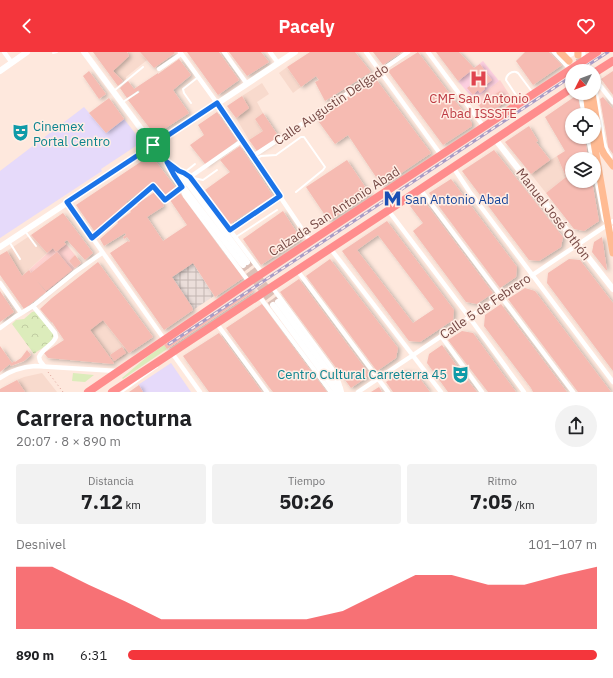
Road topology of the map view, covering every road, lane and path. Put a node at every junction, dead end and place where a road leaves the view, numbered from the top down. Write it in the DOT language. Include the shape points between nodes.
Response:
graph roads {
  1 [pos="4,52"];
  2 [pos="27,52"];
  3 [pos="57,52"];
  4 [pos="84,52"];
  5 [pos="224,52"];
  6 [pos="270,52"];
  7 [pos="295,52"];
  8 [pos="366,52"];
  9 [pos="408,52"];
  10 [pos="428,52"];
  11 [pos="554,52"];
  12 [pos="560,52"];
  13 [pos="568,52"];
  14 [pos="596,52"];
  15 [pos="181,53"];
  16 [pos="53,54"];
  17 [pos="579,54"];
  18 [pos="613,61"];
  19 [pos="12,63"];
  20 [pos="278,63"];
  21 [pos="569,64"];
  22 [pos="569,64"];
  23 [pos="571,64"];
  24 [pos="143,67"];
  25 [pos="158,69"];
  26 [pos="565,69"];
  27 [pos="601,69"];
  28 [pos="0,71"];
  29 [pos="380,71"];
  30 [pos="198,77"];
  31 [pos="247,84"];
  32 [pos="601,87"];
  33 [pos="113,91"];
  34 [pos="138,92"];
  35 [pos="565,93"];
  36 [pos="534,94"];
  37 [pos="593,100"];
  38 [pos="597,100"];
  39 [pos="521,102"];
  40 [pos="613,102"];
  41 [pos="122,103"];
  42 [pos="191,103"];
  43 [pos="217,103"];
  44 [pos="484,127"];
  45 [pos="495,139"];
  46 [pos="242,140"];
  47 [pos="594,144"];
  48 [pos="153,145"];
  49 [pos="441,155"];
  50 [pos="254,157"];
  51 [pos="613,161"];
  52 [pos="167,162"];
  53 [pos="195,164"];
  54 [pos="613,166"];
  55 [pos="453,167"];
  56 [pos="218,170"];
  57 [pos="181,172"];
  58 [pos="190,177"];
  59 [pos="182,187"];
  60 [pos="598,188"];
  61 [pos="420,189"];
  62 [pos="296,192"];
  63 [pos="280,196"];
  64 [pos="67,202"];
  65 [pos="277,210"];
  66 [pos="388,210"];
  67 [pos="611,225"];
  68 [pos="25,230"];
  69 [pos="230,230"];
  70 [pos="92,238"];
  71 [pos="236,238"];
  72 [pos="9,241"];
  73 [pos="310,241"];
  74 [pos="578,244"];
  75 [pos="0,246"];
  76 [pos="36,246"];
  77 [pos="330,248"];
  78 [pos="102,253"];
  79 [pos="613,253"];
  80 [pos="20,259"];
  81 [pos="297,270"];
  82 [pos="262,273"];
  83 [pos="532,274"];
  84 [pos="249,282"];
  85 [pos="0,283"];
  86 [pos="272,287"];
  87 [pos="613,289"];
  88 [pos="259,296"];
  89 [pos="501,296"];
  90 [pos="275,303"];
  91 [pos="33,306"];
  92 [pos="21,313"];
  93 [pos="469,317"];
  94 [pos="217,324"];
  95 [pos="0,328"];
  96 [pos="441,336"];
  97 [pos="164,339"];
  98 [pos="172,353"];
  99 [pos="413,355"];
  100 [pos="167,360"];
  101 [pos="160,365"];
  102 [pos="44,366"];
  103 [pos="124,366"];
  104 [pos="117,371"];
  105 [pos="0,378"];
  106 [pos="378,378"];
  107 [pos="613,382"];
  108 [pos="340,391"];
  109 [pos="63,392"];
  110 [pos="88,392"];
  111 [pos="96,392"];
  112 [pos="112,392"];
  113 [pos="122,392"];
  114 [pos="200,392"];
  115 [pos="267,392"];
  116 [pos="331,392"];
  117 [pos="358,392"];
  118 [pos="388,392"];
  119 [pos="441,392"];
  120 [pos="482,392"];
  121 [pos="524,392"];
  122 [pos="573,392"];
  1 -- 19 [label="street"];
  2 -- 19 [label="street"];
  3 -- 16 [label="lane"];
  4 -- 33 [label="street"];
  5 -- 31 [label="street"];
  6 -- 20 [label="street"];
  7 -- 20 [label="street"];
  8 -- 29 [label="street"];
  9 -- 29 [label="street, Calle Augustin Delgado"];
  10 -- 44 [label="street"];
  11 -- 21 [label="street"];
  12 -- 22 [label="main road"];
  13 -- 17 [label="street"];
  14 -- 17 [label="highway, Calzada San Antonio Abad"];
  15 -- 25 [label="street"];
  15 -- 30 [label="street"];
  17 -- 23 [label="highway, Calzada San Antonio Abad"];
  18 -- 27 [label="highway"];
  19 -- 28 [label="street"];
  20 -- 31 [label="street"];
  24 -- 33 [label="lane"];
  26 -- 36 [label="highway, Calzada San Antonio Abad"];
  29 -- 49 [label="street"];
  29 -- 50 [label="street, Calle Augustin Delgado"];
  30 -- 42 [label="lane" via="183,89"];
  30 -- 43 [label="street"];
  31 -- 43 [label="street"];
  32 -- 40 [label="street"];
  33 -- 41 [label="street"];
  34 -- 41 [label="lane"];
  35 -- 45 [label="highway"];
  36 -- 39 [label="highway, Calzada San Antonio Abad"];
  36 -- 39 [label="lane" via="518,73 511,72 506,80"];
  37 -- 54 [label="main road" via="601,148"];
  38 -- 51 [label="street" via="604,143"];
  39 -- 44 [label="highway, Calzada San Antonio Abad"];
  41 -- 48 [label="street"];
  43 -- 46 [label="street"];
  43 -- 48 [label="street"];
  44 -- 49 [label="highway, Calzada San Antonio Abad"];
  45 -- 55 [label="highway"];
  45 -- 74 [label="street, Manuel José Othón"];
  46 -- 50 [label="street"];
  46 -- 58 [label="street"];
  47 -- 67 [label="main road"];
  48 -- 52 [label="street"];
  48 -- 64 [label="street"];
  49 -- 73 [label="highway, Calzada San Antonio Abad"];
  50 -- 62 [label="lane" via="276,155 304,137 325,167"];
  50 -- 63 [label="street"];
  52 -- 57 [label="street"];
  52 -- 59 [label="street"];
  53 -- 57 [label="lane"];
  55 -- 61 [label="highway"];
  55 -- 83 [label="street"];
  56 -- 58 [label="lane" via="203,180"];
  57 -- 58 [label="street"];
  57 -- 59 [label="street" via="245,264"];
  58 -- 69 [label="street"];
  59 -- 70 [label="street" via="165,200 153,186"];
  59 -- 84 [label="street" via="185,196"];
  60 -- 67 [label="street" via="604,219"];
  61 -- 66 [label="highway"];
  61 -- 89 [label="street"];
  63 -- 69 [label="street"];
  63 -- 73 [label="street"];
  64 -- 68 [label="street"];
  64 -- 70 [label="street"];
  65 -- 71 [label="lane"];
  66 -- 77 [label="highway"];
  66 -- 93 [label="street"];
  67 -- 74 [label="street, Calle 5 de Febrero"];
  67 -- 79 [label="main road"];
  68 -- 72 [label="street"];
  68 -- 76 [label="lane"];
  69 -- 71 [label="street"];
  70 -- 78 [label="street"];
  71 -- 82 [label="street"];
  72 -- 75 [label="street"];
  72 -- 80 [label="lane"];
  73 -- 82 [label="highway, Calzada San Antonio Abad"];
  74 -- 83 [label="street, Calle 5 de Febrero"];
  74 -- 87 [label="street, Manuel José Othón"];
  77 -- 81 [label="highway"];
  77 -- 99 [label="street"];
  78 -- 91 [label="street"];
  78 -- 97 [label="street"];
  81 -- 86 [label="highway"];
  81 -- 106 [label="street"];
  82 -- 84 [label="highway, Calzada San Antonio Abad"];
  83 -- 89 [label="street, Calle 5 de Febrero"];
  83 -- 107 [label="street"];
  84 -- 97 [label="highway, Calzada San Antonio Abad"];
  85 -- 92 [label="street"];
  86 -- 88 [label="highway"];
  86 -- 108 [label="street" via="336,374"];
  88 -- 94 [label="highway"];
  88 -- 116 [label="street"];
  89 -- 93 [label="street, Calle 5 de Febrero"];
  89 -- 122 [label="street"];
  90 -- 108 [label="street"];
  91 -- 92 [label="street"];
  91 -- 102 [label="street" via="56,337 41,352 39,357"];
  92 -- 95 [label="street"];
  93 -- 96 [label="street, Calle 5 de Febrero"];
  93 -- 121 [label="street"];
  94 -- 98 [label="highway"];
  94 -- 115 [label="street"];
  96 -- 99 [label="street, Calle 5 de Febrero"];
  96 -- 120 [label="street"];
  97 -- 103 [label="highway, Calzada San Antonio Abad"];
  98 -- 100 [label="lane"];
  98 -- 112 [label="highway"];
  98 -- 114 [label="street"];
  99 -- 106 [label="street, Calle 5 de Febrero"];
  99 -- 119 [label="street"];
  101 -- 113 [label="lane"];
  102 -- 104 [label="street"];
  102 -- 105 [label="street" via="20,368"];
  102 -- 109 [label="path"];
  103 -- 104 [label="highway, Calzada San Antonio Abad"];
  103 -- 111 [label="highway" via="117,377"];
  104 -- 110 [label="highway, Calzada San Antonio Abad"];
  106 -- 117 [label="street, Calle 5 de Febrero"];
  106 -- 118 [label="street"];
}
